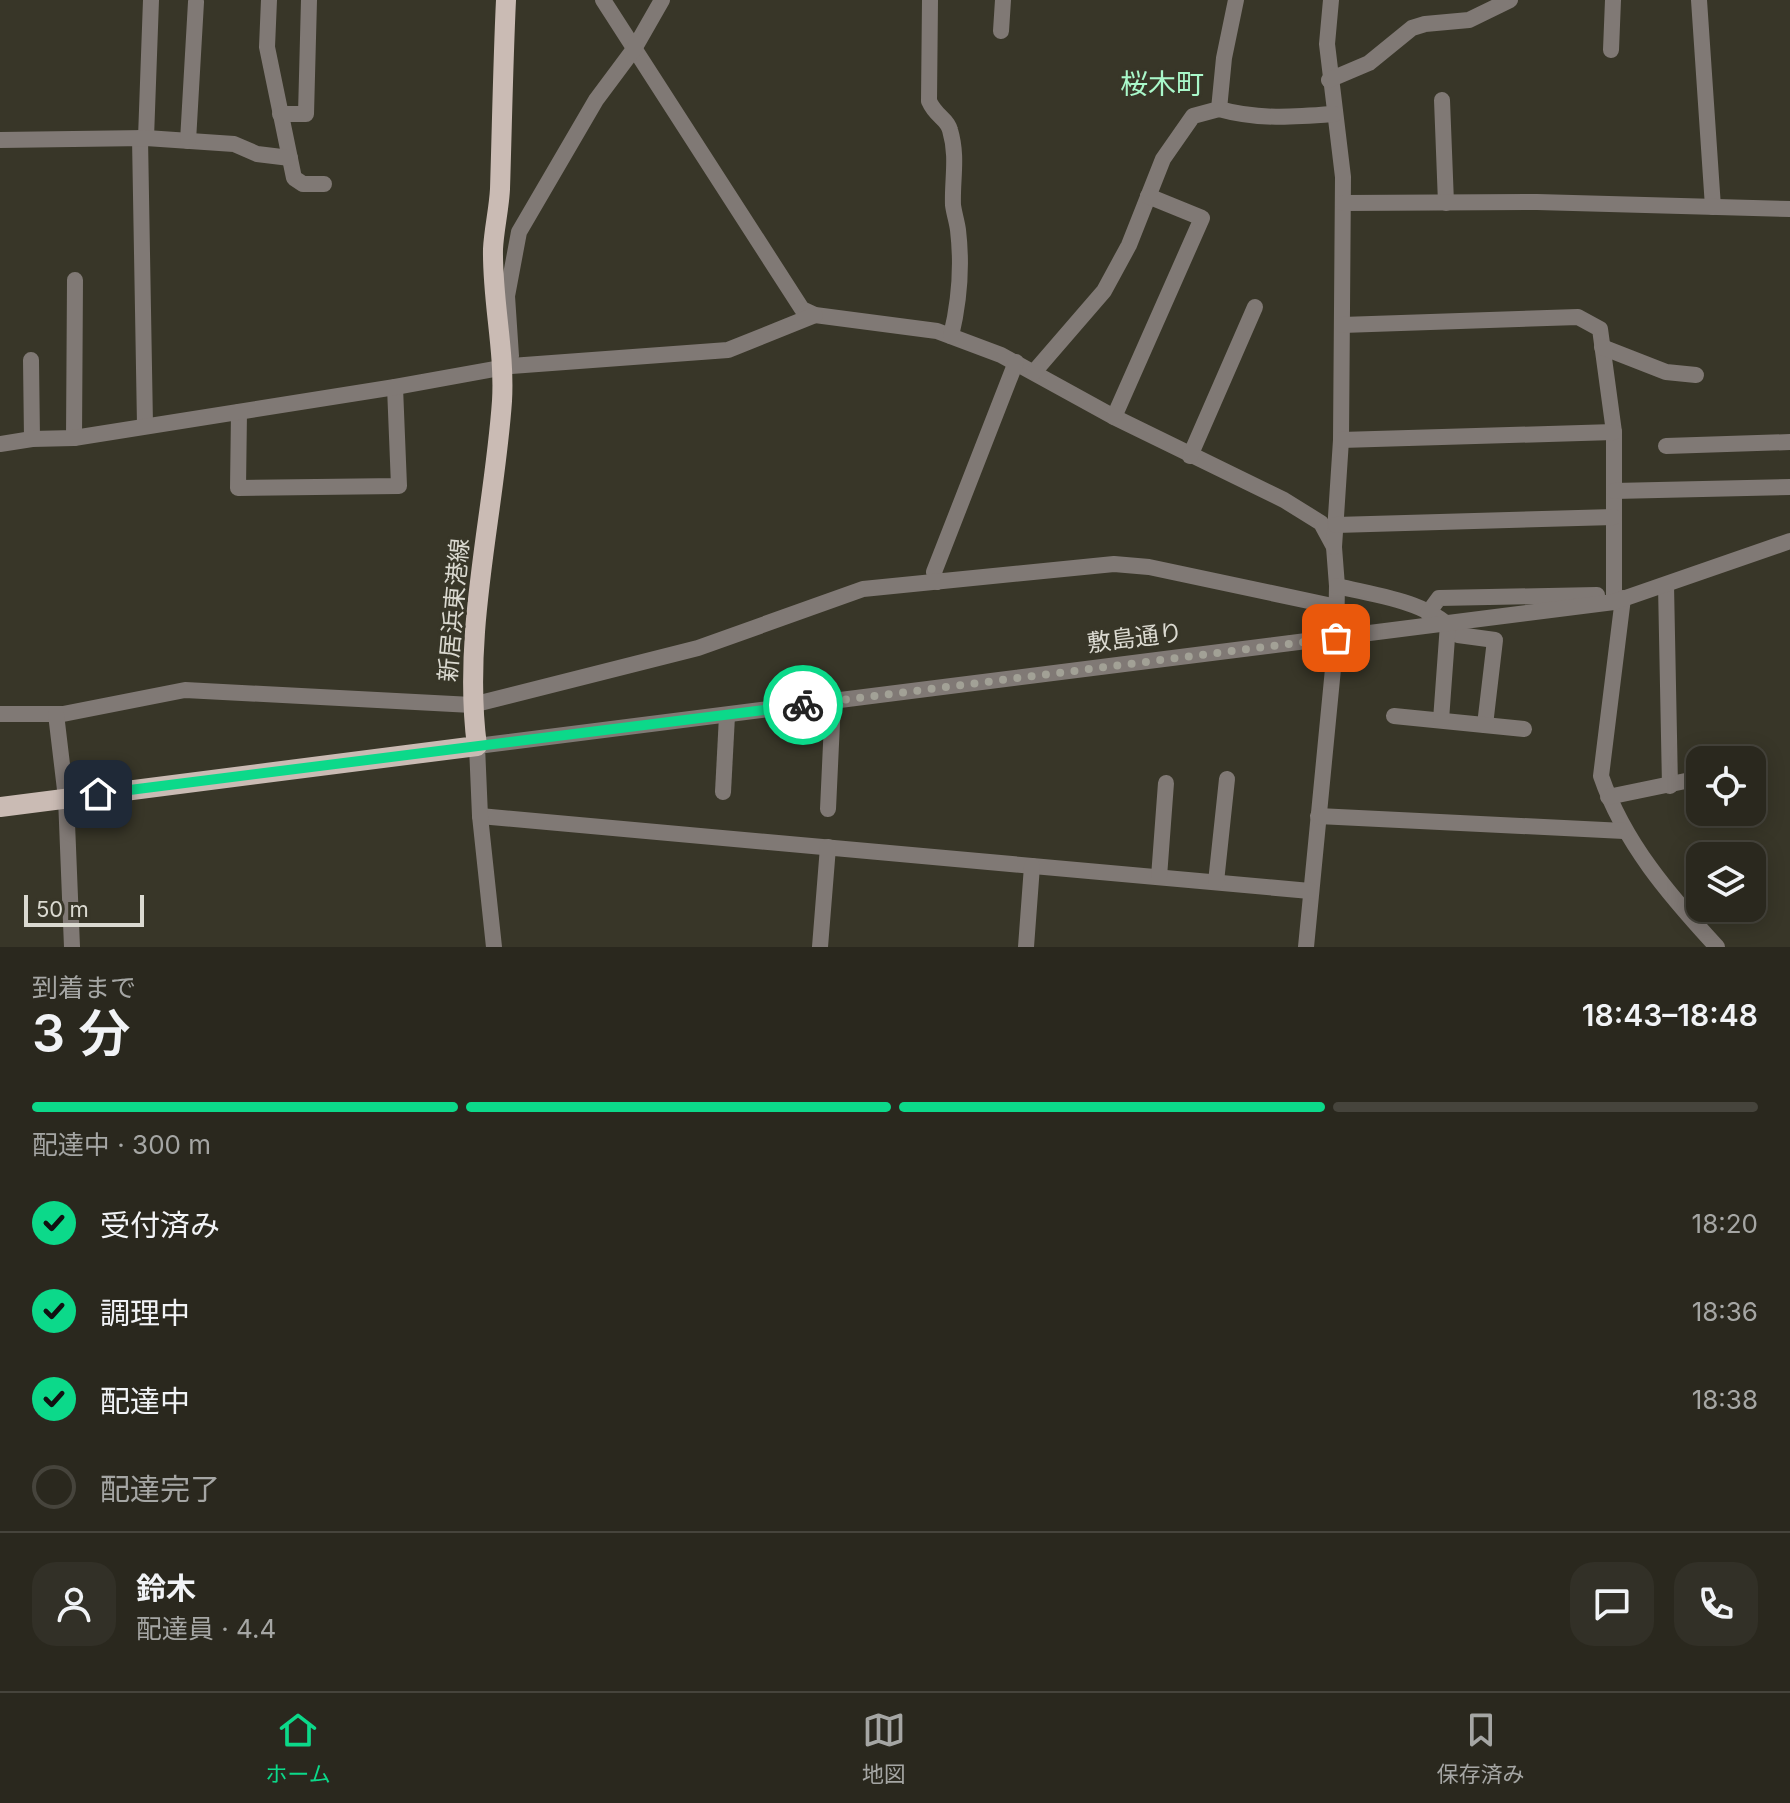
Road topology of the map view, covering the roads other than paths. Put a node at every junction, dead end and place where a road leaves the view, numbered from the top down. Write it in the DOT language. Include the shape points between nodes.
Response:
graph roads {
  1 [pos="151,0"];
  2 [pos="269,0"];
  3 [pos="309,0"];
  4 [pos="506,0"];
  5 [pos="603,0"];
  6 [pos="662,0"];
  7 [pos="930,0"];
  8 [pos="1003,0"];
  9 [pos="1236,0"];
  10 [pos="1331,0"];
  11 [pos="1613,0"];
  12 [pos="1699,0"];
  13 [pos="1506,1"];
  14 [pos="196,2"];
  15 [pos="1001,31"];
  16 [pos="634,49"];
  17 [pos="1611,50"];
  18 [pos="1329,80"];
  19 [pos="1442,100"];
  20 [pos="1219,109"];
  21 [pos="280,114"];
  22 [pos="1334,114"];
  23 [pos="143,138"];
  24 [pos="0,140"];
  25 [pos="188,141"];
  26 [pos="290,158"];
  27 [pos="324,184"];
  28 [pos="1148,196"];
  29 [pos="1343,203"];
  30 [pos="1446,203"];
  31 [pos="1713,207"];
  32 [pos="1790,209"];
  33 [pos="75,280"];
  34 [pos="1255,307"];
  35 [pos="815,315"];
  36 [pos="1342,325"];
  37 [pos="951,336"];
  38 [pos="1602,347"];
  39 [pos="31,360"];
  40 [pos="1016,362"];
  41 [pos="508,367"];
  42 [pos="1034,372"];
  43 [pos="1696,375"];
  44 [pos="395,387"];
  45 [pos="239,412"];
  46 [pos="1114,417"];
  47 [pos="145,425"];
  48 [pos="1614,432"];
  49 [pos="74,438"];
  50 [pos="32,439"];
  51 [pos="1341,440"];
  52 [pos="1790,442"];
  53 [pos="0,444"];
  54 [pos="1666,446"];
  55 [pos="1190,456"];
  56 [pos="1790,487"];
  57 [pos="1614,491"];
  58 [pos="1614,517"];
  59 [pos="1336,525"];
  60 [pos="1790,541"];
  61 [pos="1334,547"];
  62 [pos="937,582"];
  63 [pos="1666,585"];
  64 [pos="1337,586"];
  65 [pos="1617,598"];
  66 [pos="1337,607"];
  67 [pos="1428,613"];
  68 [pos="1448,624"];
  69 [pos="1336,638"];
  70 [pos="833,701"];
  71 [pos="472,705"];
  72 [pos="0,714"];
  73 [pos="56,714"];
  74 [pos="727,716"];
  75 [pos="1394,716"];
  76 [pos="1441,720"];
  77 [pos="1485,725"];
  78 [pos="1524,729"];
  79 [pos="477,746"];
  80 [pos="1227,779"];
  81 [pos="1686,782"];
  82 [pos="1166,783"];
  83 [pos="1670,786"];
  84 [pos="723,792"];
  85 [pos="1608,797"];
  86 [pos="66,798"];
  87 [pos="0,807"];
  88 [pos="828,809"];
  89 [pos="480,816"];
  90 [pos="1318,816"];
  91 [pos="1624,831"];
  92 [pos="828,847"];
  93 [pos="1032,866"];
  94 [pos="1159,877"];
  95 [pos="1216,882"];
  96 [pos="1310,891"];
  97 [pos="72,947"];
  98 [pos="494,947"];
  99 [pos="820,947"];
  100 [pos="1026,947"];
  101 [pos="1306,947"];
  102 [pos="1717,947"];
  1 -- 23 [label="street"];
  2 -- 21 [label="street" via="267,47"];
  3 -- 21 [label="street" via="306,114"];
  4 -- 41 [label="main road, 新居浜東港線" via="493,250"];
  5 -- 16 [label="street"];
  6 -- 16 [label="street"];
  7 -- 37 [label="street" via="929,101 951,131 956,168 958,289"];
  8 -- 15 [label="street"];
  9 -- 20 [label="street"];
  10 -- 18 [label="street"];
  11 -- 17 [label="street"];
  12 -- 31 [label="street"];
  13 -- 18 [label="street" via="1469,20 1412,28 1369,63"];
  14 -- 25 [label="street"];
  16 -- 35 [label="street" via="802,309"];
  16 -- 41 [label="street" via="596,100 519,232 507,296"];
  18 -- 22 [label="street"];
  19 -- 30 [label="street"];
  20 -- 22 [label="street" via="1270,118"];
  20 -- 28 [label="street" via="1193,116 1163,159"];
  21 -- 26 [label="street"];
  22 -- 29 [label="street"];
  23 -- 24 [label="street"];
  23 -- 25 [label="street"];
  23 -- 47 [label="street"];
  25 -- 26 [label="street" via="234,144 257,154"];
  26 -- 27 [label="street" via="294,178 303,184"];
  28 -- 42 [label="street" via="1104,291"];
  28 -- 46 [label="street" via="1202,218"];
  29 -- 30 [label="street"];
  29 -- 36 [label="street"];
  30 -- 31 [label="street"];
  31 -- 32 [label="street"];
  33 -- 49 [label="street"];
  34 -- 55 [label="street"];
  35 -- 37 [label="street"];
  35 -- 41 [label="street" via="728,350"];
  36 -- 38 [label="street" via="1578,317 1600,329"];
  36 -- 51 [label="street"];
  37 -- 40 [label="street"];
  38 -- 43 [label="street" via="1666,372"];
  38 -- 48 [label="street"];
  39 -- 50 [label="street"];
  40 -- 42 [label="street"];
  40 -- 62 [label="street" via="934,572"];
  41 -- 44 [label="street"];
  41 -- 71 [label="main road, 新居浜東港線"];
  42 -- 46 [label="street"];
  44 -- 45 [label="street"];
  44 -- 45 [label="street" via="399,486 238,488"];
  45 -- 47 [label="street"];
  46 -- 55 [label="street"];
  47 -- 49 [label="street"];
  48 -- 51 [label="street"];
  48 -- 57 [label="street"];
  49 -- 50 [label="street"];
  50 -- 53 [label="street"];
  51 -- 59 [label="street"];
  52 -- 54 [label="street"];
  55 -- 61 [label="street" via="1321,523"];
  56 -- 57 [label="street"];
  57 -- 58 [label="street"];
  58 -- 59 [label="street"];
  58 -- 65 [label="street"];
  59 -- 61 [label="street"];
  60 -- 63 [label="street, 敷島通り"];
  61 -- 64 [label="street"];
  62 -- 66 [label="street" via="1114,564"];
  62 -- 71 [label="street" via="863,589 698,648"];
  63 -- 65 [label="street, 敷島通り"];
  63 -- 83 [label="street"];
  64 -- 66 [label="street"];
  64 -- 67 [label="street" via="1412,604"];
  65 -- 67 [label="street" via="1439,598"];
  65 -- 68 [label="street, 敷島通り"];
  65 -- 85 [label="street" via="1601,776"];
  66 -- 69 [label="street"];
  67 -- 68 [label="street"];
  68 -- 69 [label="street, 敷島通り"];
  68 -- 76 [label="street"];
  68 -- 77 [label="street" via="1458,635 1495,640"];
  69 -- 70 [label="street, 敷島通り"];
  69 -- 90 [label="street"];
  70 -- 74 [label="street, 敷島通り"];
  70 -- 88 [label="street"];
  71 -- 73 [label="street" via="185,690"];
  71 -- 79 [label="main road, 新居浜東港線"];
  72 -- 73 [label="street"];
  73 -- 86 [label="street"];
  74 -- 79 [label="street, 敷島通り"];
  74 -- 84 [label="street"];
  75 -- 76 [label="street"];
  76 -- 77 [label="street"];
  77 -- 78 [label="street"];
  79 -- 86 [label="main road"];
  79 -- 89 [label="street"];
  80 -- 95 [label="street"];
  81 -- 83 [label="street"];
  82 -- 94 [label="street"];
  83 -- 85 [label="street"];
  85 -- 91 [label="street"];
  86 -- 87 [label="main road"];
  86 -- 97 [label="street"];
  89 -- 92 [label="street"];
  89 -- 98 [label="street"];
  90 -- 91 [label="street"];
  90 -- 96 [label="street"];
  91 -- 102 [label="street"];
  92 -- 93 [label="street"];
  92 -- 99 [label="street"];
  93 -- 94 [label="street"];
  93 -- 100 [label="street"];
  94 -- 95 [label="street"];
  95 -- 96 [label="street"];
  96 -- 101 [label="street"];
}
